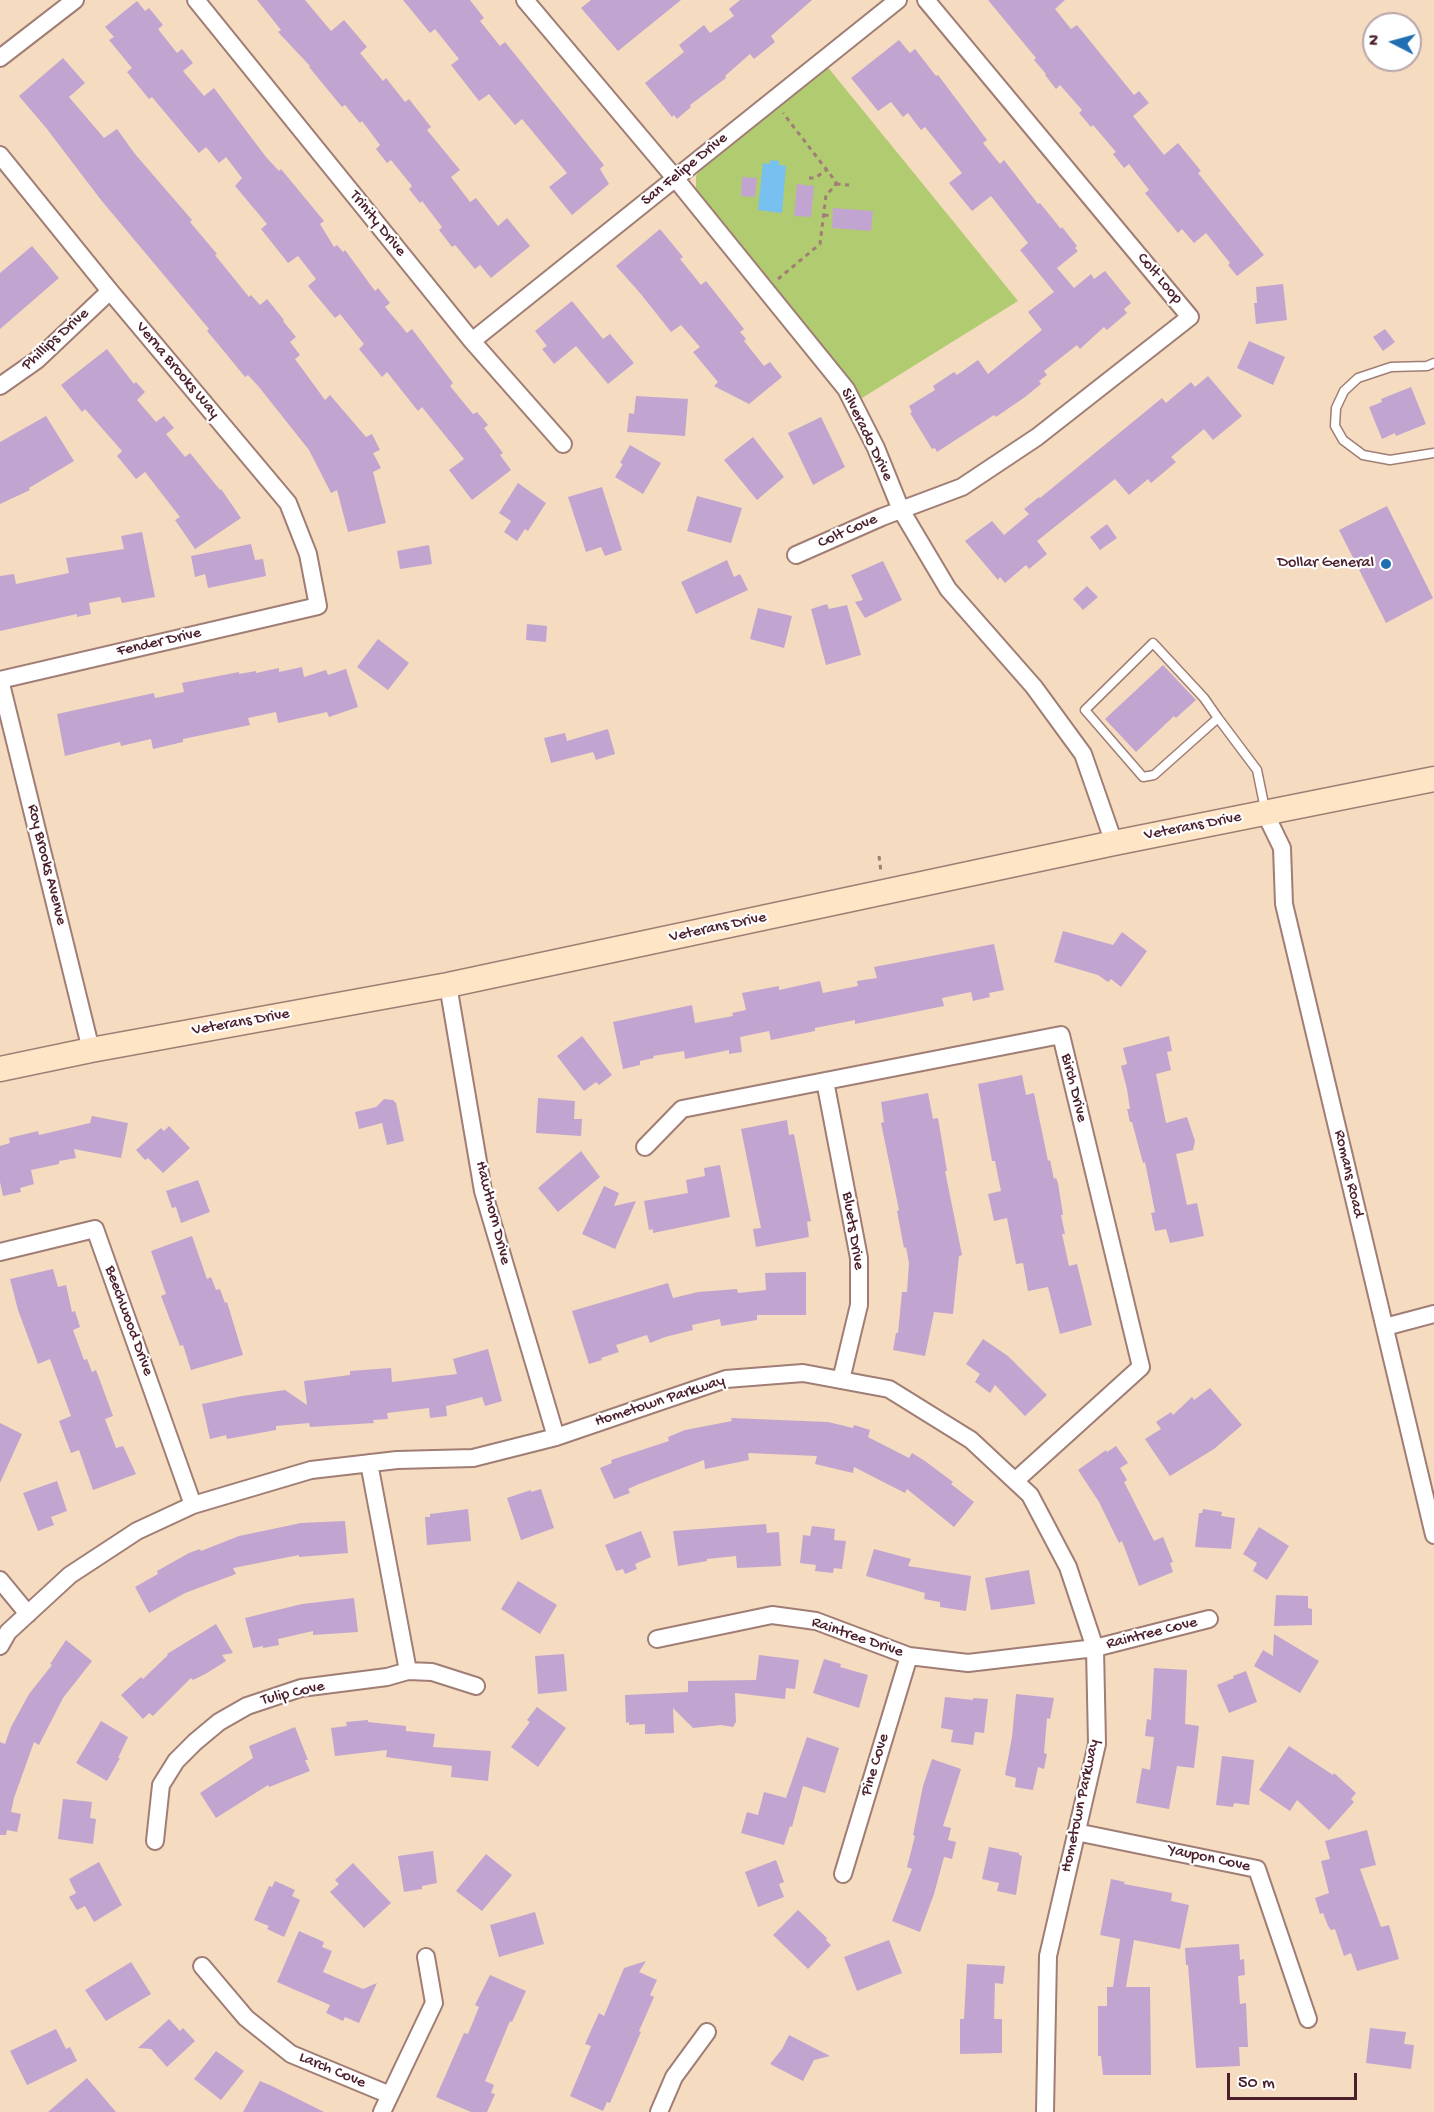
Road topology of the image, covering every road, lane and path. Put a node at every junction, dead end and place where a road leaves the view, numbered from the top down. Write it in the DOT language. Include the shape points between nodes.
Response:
graph roads {
  1 [pos="75,0"];
  2 [pos="196,0"];
  3 [pos="525,0"];
  4 [pos="898,0"];
  5 [pos="926,0"];
  6 [pos="0,58"];
  7 [pos="779,108"];
  8 [pos="0,155"];
  9 [pos="828,169"];
  10 [pos="675,178"];
  11 [pos="809,178"];
  12 [pos="836,184"];
  13 [pos="849,185"];
  14 [pos="824,215"];
  15 [pos="832,216"];
  16 [pos="818,246"];
  17 [pos="823,252"];
  18 [pos="774,282"];
  19 [pos="110,291"];
  20 [pos="472,340"];
  21 [pos="1434,363"];
  22 [pos="0,386"];
  23 [pos="563,444"];
  24 [pos="1434,453"];
  25 [pos="901,510"];
  26 [pos="796,555"];
  27 [pos="318,606"];
  28 [pos="0,680"];
  29 [pos="1218,718"];
  30 [pos="1434,779"];
  31 [pos="1265,813"];
  32 [pos="1114,843"];
  33 [pos="448,985"];
  34 [pos="91,1050"];
  35 [pos="0,1069"];
  36 [pos="825,1081"];
  37 [pos="645,1147"];
  38 [pos="0,1252"];
  39 [pos="1434,1314"];
  40 [pos="1385,1327"];
  41 [pos="841,1380"];
  42 [pos="556,1437"];
  43 [pos="369,1463"];
  44 [pos="1015,1481"];
  45 [pos="193,1505"];
  46 [pos="1434,1535"];
  47 [pos="0,1581"];
  48 [pos="28,1614"];
  49 [pos="1209,1620"];
  50 [pos="657,1639"];
  51 [pos="0,1646"];
  52 [pos="1095,1648"];
  53 [pos="909,1656"];
  54 [pos="408,1671"];
  55 [pos="476,1686"];
  56 [pos="1076,1832"];
  57 [pos="155,1841"];
  58 [pos="843,1874"];
  59 [pos="426,1957"];
  60 [pos="202,1966"];
  61 [pos="1308,2019"];
  62 [pos="707,2032"];
  63 [pos="390,2095"];
  64 [pos="382,2112"];
  65 [pos="659,2112"];
  66 [pos="1045,2112"];
  1 -- 6 [label="street"];
  2 -- 20 [label="street, Trinity Drive"];
  3 -- 10 [label="street, Silverado Drive"];
  4 -- 10 [label="street, San Felipe Drive"];
  5 -- 25 [label="street, Colt Loop" via="1190,317 1037,437 962,486"];
  7 -- 9 [label="path"];
  8 -- 19 [label="street, Verna Brooks Way"];
  9 -- 11 [label="path"];
  9 -- 12 [label="path"];
  10 -- 20 [label="street, San Felipe Drive"];
  10 -- 25 [label="street, Silverado Drive" via="846,389"];
  12 -- 13 [label="path"];
  12 -- 14 [label="path" via="826,195"];
  14 -- 15 [label="path"];
  14 -- 16 [label="path"];
  16 -- 17 [label="path"];
  16 -- 18 [label="path"];
  19 -- 22 [label="street, Phillips Drive" via="38,360"];
  19 -- 27 [label="street, Verna Brooks Way" via="288,503 308,554"];
  20 -- 23 [label="street, Trinity Drive"];
  21 -- 24 [label="lane" via="1391,367 1358,378 1344,391 1336,408 1335,426 1343,440 1363,455 1390,460"];
  25 -- 26 [label="street, Colt Cove"];
  25 -- 32 [label="street, Silverado Drive" via="948,589 1034,687 1083,754"];
  27 -- 28 [label="street, Fender Drive"];
  28 -- 34 [label="street, Roy Brooks Avenue"];
  29 -- 29 [label="lane" via="1154,643 1085,710 1143,777 1154,775"];
  29 -- 31 [label="lane" via="1257,770"];
  30 -- 31 [label="main road, Veterans Drive"];
  31 -- 32 [label="main road, Veterans Drive"];
  31 -- 40 [label="street, Romans Road" via="1282,848 1284,904"];
  32 -- 33 [label="main road, Veterans Drive"];
  33 -- 34 [label="main road, Veterans Drive"];
  33 -- 42 [label="street, Hawthorn Drive" via="483,1191"];
  34 -- 35 [label="main road, Veterans Drive"];
  36 -- 37 [label="street, Birch Drive" via="682,1109"];
  36 -- 41 [label="street, Bluets Drive" via="859,1258 859,1305"];
  36 -- 44 [label="street, Birch Drive" via="1060,1035 1141,1367"];
  38 -- 45 [label="street, Beechwood Drive" via="95,1229"];
  39 -- 40 [label="street"];
  40 -- 46 [label="street, Romans Road"];
  41 -- 42 [label="street, Hometown Parkway" via="803,1373 726,1379"];
  41 -- 44 [label="street, Hometown Parkway" via="889,1389 971,1440"];
  42 -- 43 [label="street, Hometown Parkway" via="473,1458"];
  43 -- 45 [label="street, Hometown Parkway" via="311,1470"];
  43 -- 54 [label="street"];
  44 -- 52 [label="street, Hometown Parkway" via="1030,1496 1068,1567"];
  45 -- 48 [label="street, Hometown Parkway" via="137,1530 70,1575"];
  47 -- 48 [label="street"];
  48 -- 51 [label="street, Hometown Parkway" via="8,1632"];
  49 -- 52 [label="street, Raintree Cove"];
  50 -- 53 [label="street, Raintree Drive" via="772,1615 816,1621"];
  52 -- 53 [label="street, Raintree Drive" via="968,1663"];
  52 -- 56 [label="street, Hometown Parkway" via="1097,1744"];
  53 -- 58 [label="street, Pine Cove"];
  54 -- 55 [label="street, Tulip Cove" via="432,1672"];
  54 -- 57 [label="street, Tulip Cove" via="291,1691 247,1706 219,1722 176,1761 161,1785"];
  56 -- 61 [label="street, Yaupon Cove" via="1257,1869"];
  56 -- 66 [label="street, Hometown Parkway" via="1048,1956"];
  59 -- 63 [label="street" via="434,2004"];
  60 -- 63 [label="street, Larch Cove" via="246,2018 291,2054"];
  62 -- 65 [label="street" via="674,2077"];
  63 -- 64 [label="street"];
}
